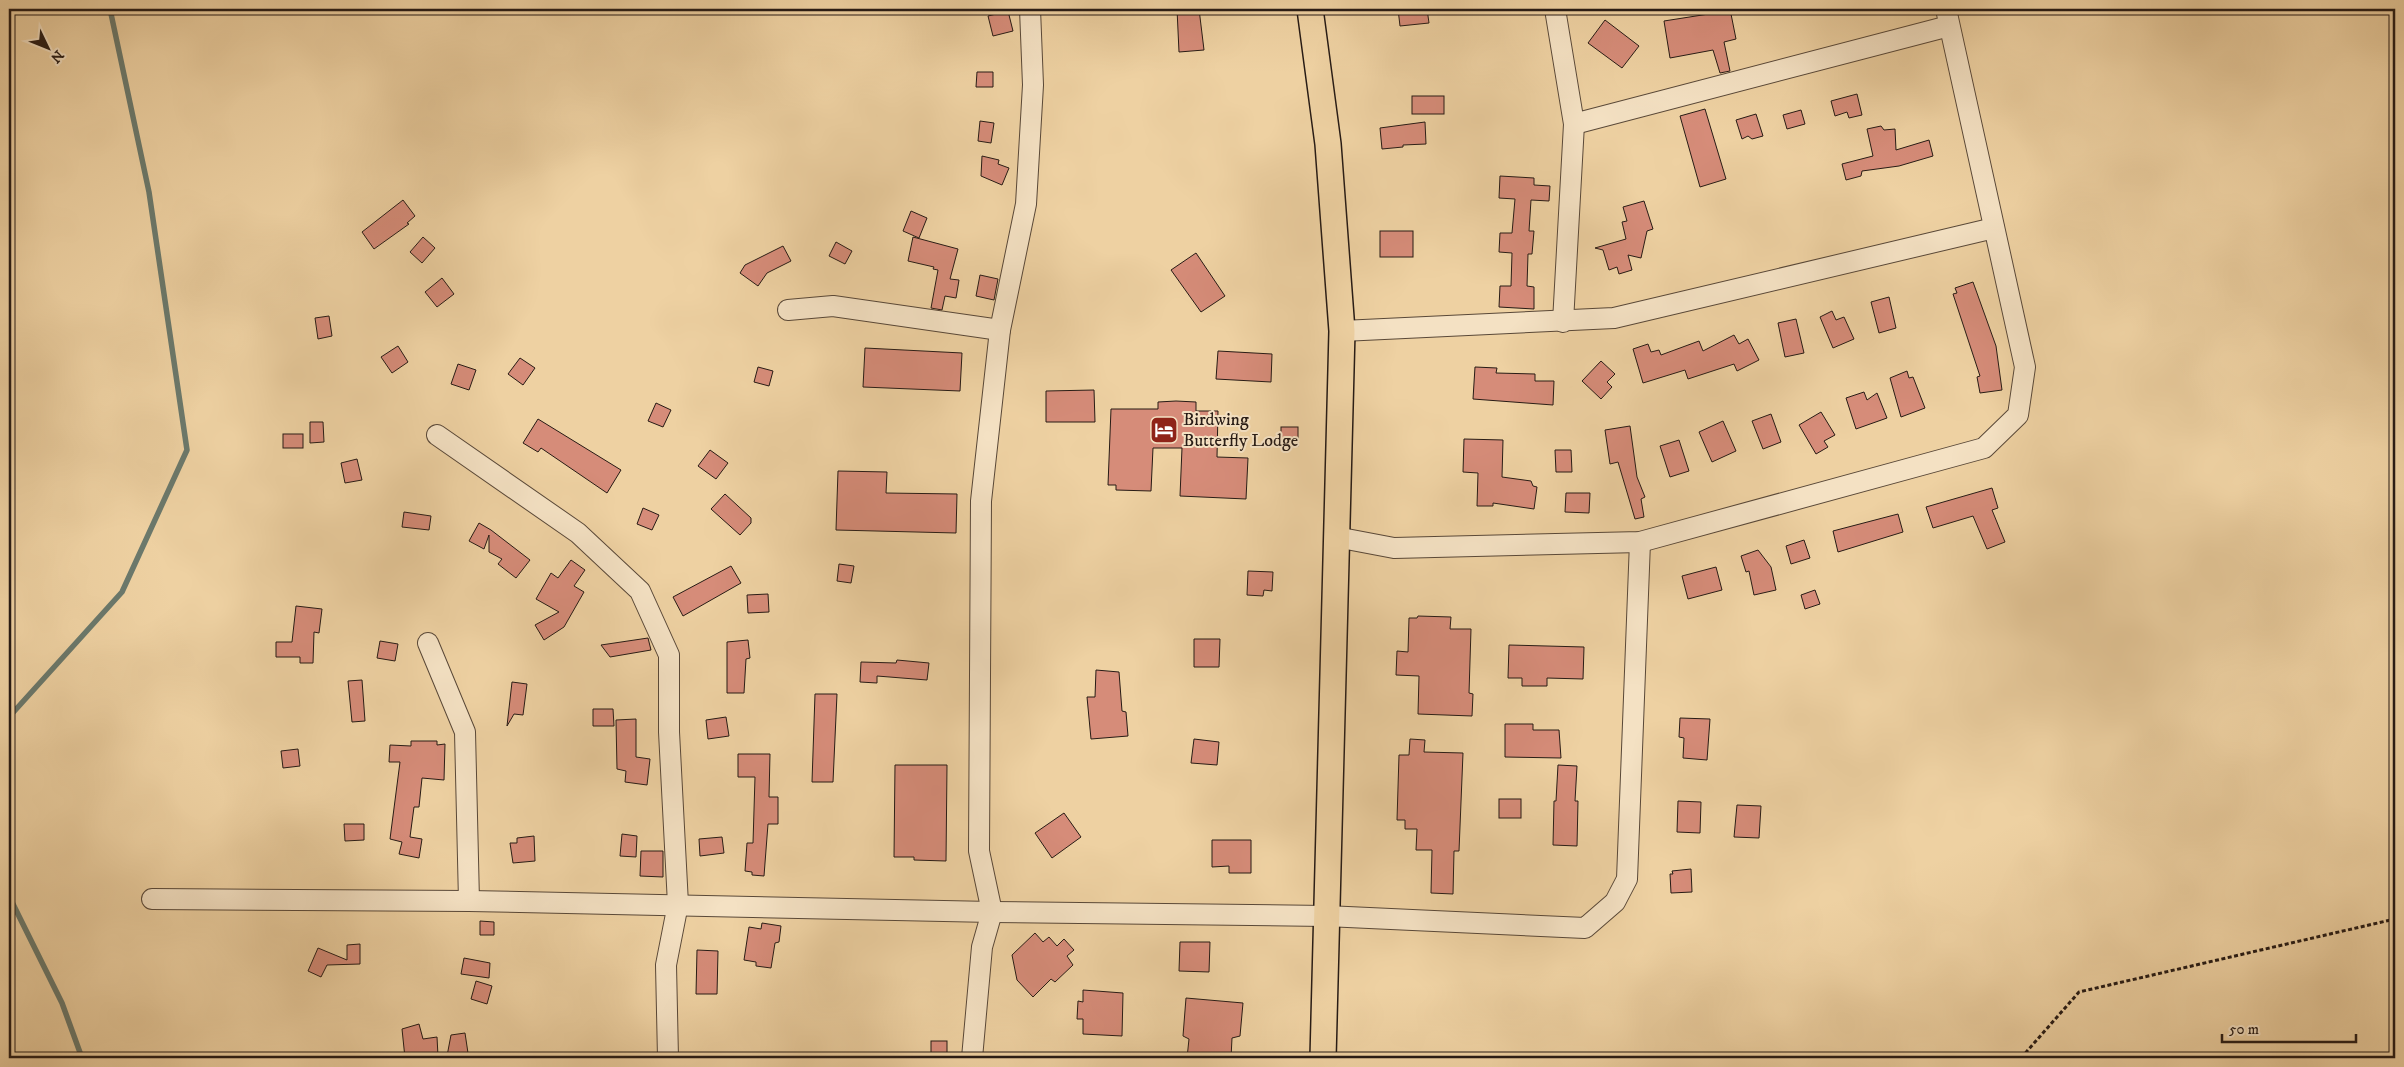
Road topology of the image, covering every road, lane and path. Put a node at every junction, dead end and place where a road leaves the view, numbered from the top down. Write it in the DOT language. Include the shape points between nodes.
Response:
graph roads {
  1 [pos="1030,9"];
  2 [pos="1310,9"];
  3 [pos="1555,9"];
  4 [pos="1947,17"];
  5 [pos="1574,124"];
  6 [pos="1994,228"];
  7 [pos="788,310"];
  8 [pos="1563,322"];
  9 [pos="1000,330"];
  10 [pos="1342,331"];
  11 [pos="437,435"];
  12 [pos="1336,538"];
  13 [pos="1640,542"];
  14 [pos="428,643"];
  15 [pos="152,899"];
  16 [pos="469,901"];
  17 [pos="678,904"];
  18 [pos="992,912"];
  19 [pos="1326,916"];
  20 [pos="2395,919"];
  21 [pos="1325,1056"];
  22 [pos="668,1058"];
  23 [pos="972,1058"];
  24 [pos="2021,1058"];
  1 -- 9 [label="street" via="1032,85 1026,204"];
  2 -- 10 [label="main road" via="1328,144"];
  3 -- 5 [label="street"];
  4 -- 5 [label="street"];
  4 -- 6 [label="street"];
  5 -- 8 [label="street"];
  6 -- 8 [label="street" via="1614,318"];
  6 -- 13 [label="street" via="2025,367 2018,415 1984,448"];
  7 -- 9 [label="street" via="833,306"];
  8 -- 10 [label="street"];
  9 -- 18 [label="street" via="981,501 979,851"];
  10 -- 12 [label="main road"];
  11 -- 17 [label="street" via="578,533 640,591 669,654 669,732"];
  12 -- 13 [label="street" via="1394,548"];
  12 -- 19 [label="main road"];
  13 -- 19 [label="street" via="1627,879 1615,902 1585,928"];
  14 -- 16 [label="street" via="465,732"];
  15 -- 16 [label="street"];
  16 -- 17 [label="street"];
  17 -- 18 [label="street"];
  17 -- 22 [label="street" via="666,966"];
  18 -- 19 [label="street"];
  18 -- 23 [label="street" via="982,947"];
  19 -- 21 [label="main road"];
  20 -- 24 [label="path" via="2079,992"];
}
